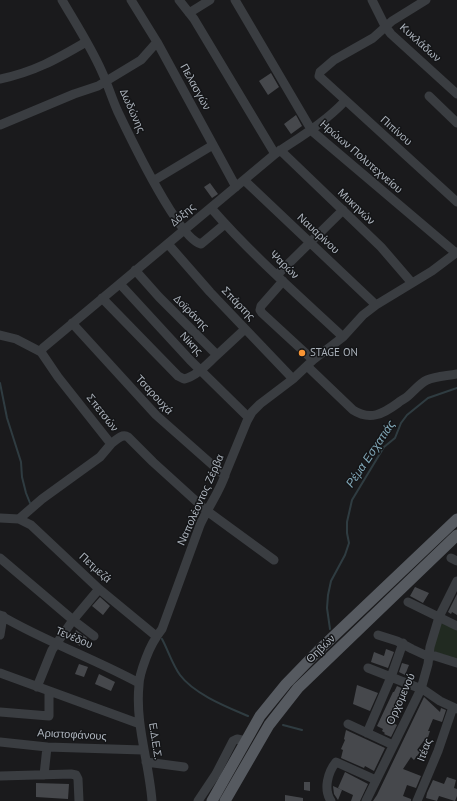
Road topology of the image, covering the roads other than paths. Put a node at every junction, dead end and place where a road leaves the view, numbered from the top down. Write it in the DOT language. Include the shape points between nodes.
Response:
graph roads {
  1 [pos="62,0"];
  2 [pos="131,0"];
  3 [pos="179,0"];
  4 [pos="210,0"];
  5 [pos="235,0"];
  6 [pos="372,0"];
  7 [pos="426,0"];
  8 [pos="189,13"];
  9 [pos="385,26"];
  10 [pos="86,42"];
  11 [pos="157,42"];
  12 [pos="0,79"];
  13 [pos="106,81"];
  14 [pos="457,94"];
  15 [pos="429,96"];
  16 [pos="345,101"];
  17 [pos="457,123"];
  18 [pos="0,124"];
  19 [pos="312,131"];
  20 [pos="213,145"];
  21 [pos="277,152"];
  22 [pos="153,180"];
  23 [pos="244,180"];
  24 [pos="236,187"];
  25 [pos="457,202"];
  26 [pos="211,208"];
  27 [pos="343,210"];
  28 [pos="225,224"];
  29 [pos="183,230"];
  30 [pos="310,242"];
  31 [pos="168,244"];
  32 [pos="456,253"];
  33 [pos="135,270"];
  34 [pos="280,278"];
  35 [pos="412,283"];
  36 [pos="120,284"];
  37 [pos="102,298"];
  38 [pos="376,305"];
  39 [pos="72,323"];
  40 [pos="245,329"];
  41 [pos="0,335"];
  42 [pos="343,336"];
  43 [pos="41,352"];
  44 [pos="217,355"];
  45 [pos="310,363"];
  46 [pos="200,370"];
  47 [pos="457,374"];
  48 [pos="293,379"];
  49 [pos="248,417"];
  50 [pos="111,444"];
  51 [pos="225,476"];
  52 [pos="206,511"];
  53 [pos="0,518"];
  54 [pos="19,519"];
  55 [pos="457,519"];
  56 [pos="457,535"];
  57 [pos="0,558"];
  58 [pos="274,560"];
  59 [pos="457,581"];
  60 [pos="99,589"];
  61 [pos="408,602"];
  62 [pos="1,615"];
  63 [pos="439,617"];
  64 [pos="73,620"];
  65 [pos="457,626"];
  66 [pos="378,634"];
  67 [pos="0,635"];
  68 [pos="94,636"];
  69 [pos="156,636"];
  70 [pos="403,643"];
  71 [pos="57,644"];
  72 [pos="429,655"];
  73 [pos="457,663"];
  74 [pos="368,668"];
  75 [pos="0,673"];
  76 [pos="392,677"];
  77 [pos="139,683"];
  78 [pos="37,687"];
  79 [pos="421,689"];
  80 [pos="49,691"];
  81 [pos="455,708"];
  82 [pos="0,712"];
  83 [pos="140,724"];
  84 [pos="348,724"];
  85 [pos="367,733"];
  86 [pos="246,741"];
  87 [pos="0,742"];
  88 [pos="393,745"];
  89 [pos="47,747"];
  90 [pos="143,750"];
  91 [pos="146,762"];
  92 [pos="184,767"];
  93 [pos="44,775"];
  94 [pos="0,776"];
  95 [pos="376,780"];
  96 [pos="417,799"];
  97 [pos="78,801"];
  98 [pos="152,801"];
  99 [pos="198,801"];
  100 [pos="212,801"];
  101 [pos="225,801"];
  102 [pos="331,801"];
  103 [pos="366,801"];
  104 [pos="428,801"];
  1 -- 10 [label="street, Δωδώνης"];
  2 -- 11 [label="street, Πελασγών"];
  3 -- 8 [label="street, Μυκηνών"];
  4 -- 8 [label="street"];
  5 -- 19 [label="street, Ηρώων Πολυτεχνείου"];
  6 -- 9 [label="street, Κυκλάδων"];
  7 -- 9 [label="street"];
  8 -- 21 [label="street, Μυκηνών"];
  9 -- 14 [label="street, Κυκλάδων"];
  9 -- 16 [label="street, Πιπίνου" via="373,38 334,60 320,72 320,78"];
  10 -- 12 [label="street" via="42,67"];
  10 -- 13 [label="street, Δωδώνης"];
  11 -- 13 [label="street" via="144,58"];
  11 -- 20 [label="street, Πελασγών"];
  13 -- 18 [label="street"];
  13 -- 22 [label="street, Δωδώνης" via="118,111"];
  15 -- 17 [label="street"];
  16 -- 19 [label="street, Δόξης"];
  16 -- 25 [label="street, Πιπίνου"];
  19 -- 21 [label="street, Δόξης" via="303,134"];
  19 -- 32 [label="street, Ηρώων Πολυτεχνείου"];
  20 -- 22 [label="street"];
  20 -- 24 [label="street, Πελασγών"];
  21 -- 23 [label="street, Δόξης"];
  21 -- 27 [label="street, Μυκηνών"];
  22 -- 29 [label="street, Δωδώνης"];
  23 -- 24 [label="street, Δόξης"];
  23 -- 30 [label="street, Ναυαρίνου"];
  24 -- 26 [label="street, Δόξης"];
  26 -- 28 [label="street, Ψαρών"];
  26 -- 29 [label="street, Δόξης"];
  27 -- 30 [label="street"];
  27 -- 35 [label="street, Μυκηνών"];
  28 -- 29 [label="street, Δωδώνης" via="201,244"];
  28 -- 34 [label="street, Ψαρών"];
  29 -- 31 [label="street, Δόξης"];
  30 -- 34 [label="street"];
  30 -- 38 [label="street, Ναυαρίνου"];
  31 -- 33 [label="street, Δόξης"];
  31 -- 40 [label="street, Σπάρτης"];
  32 -- 35 [label="street, Ναπολέοντος Ζέρβα"];
  33 -- 36 [label="street, Δόξης"];
  33 -- 44 [label="street, Δοϊράνης"];
  34 -- 42 [label="street, Ψαρών"];
  34 -- 45 [label="street" via="260,310"];
  35 -- 38 [label="street, Ναπολέοντος Ζέρβα"];
  36 -- 37 [label="street, Δόξης"];
  36 -- 46 [label="street, Νίκης"];
  37 -- 39 [label="street, Δόξης"];
  37 -- 46 [label="street" via="178,376 189,378"];
  38 -- 42 [label="street, Ναπολέοντος Ζέρβα"];
  39 -- 43 [label="street, Δόξης"];
  39 -- 51 [label="street, Τσαρουχά" via="156,415"];
  40 -- 44 [label="street"];
  40 -- 48 [label="street, Σπάρτης"];
  41 -- 43 [label="street" via="16,339"];
  42 -- 45 [label="street, Ναπολέοντος Ζέρβα"];
  43 -- 50 [label="street, Σπετσών"];
  44 -- 46 [label="street"];
  45 -- 47 [label="street" via="353,410 367,416 389,410 425,381"];
  45 -- 48 [label="street, Ναπολέοντος Ζέρβα"];
  46 -- 49 [label="street, Νίκης"];
  48 -- 49 [label="street, Ναπολέοντος Ζέρβα" via="260,404"];
  49 -- 51 [label="street, Ναπολέοντος Ζέρβα"];
  50 -- 52 [label="street, Σπετσών" via="122,436 128,437"];
  50 -- 54 [label="street" via="100,457"];
  51 -- 52 [label="street, Ναπολέοντος Ζέρβα" via="225,481"];
  52 -- 58 [label="street, Σπετσών"];
  52 -- 69 [label="street, Ναπολέοντος Ζέρβα" via="162,629"];
  53 -- 54 [label="street"];
  54 -- 60 [label="street, Πετμεζά" via="31,525"];
  55 -- 86 [label="main road, Θηβών" via="294,675 260,716"];
  56 -- 101 [label="main road, Θηβών" via="298,688 269,725"];
  57 -- 64 [label="street"];
  59 -- 63 [label="street, Ορχομενού"];
  60 -- 64 [label="street"];
  60 -- 69 [label="street, Πετμεζά"];
  61 -- 63 [label="street"];
  62 -- 67 [label="street"];
  62 -- 71 [label="street, Τενέδου"];
  63 -- 65 [label="street"];
  63 -- 72 [label="street, Ορχομενού"];
  64 -- 68 [label="street"];
  64 -- 71 [label="street"];
  66 -- 70 [label="street"];
  69 -- 77 [label="street, Ναπολέοντος Ζέρβα"];
  70 -- 72 [label="street" via="416,652"];
  70 -- 76 [label="street"];
  71 -- 77 [label="street, Τενέδου"];
  71 -- 78 [label="street" via="48,657"];
  72 -- 73 [label="street"];
  72 -- 79 [label="street, Ορχομενού"];
  74 -- 76 [label="street"];
  75 -- 78 [label="street"];
  76 -- 79 [label="street"];
  76 -- 85 [label="street"];
  77 -- 83 [label="street, Ε.Δ.Ε.Σ."];
  78 -- 80 [label="street"];
  79 -- 81 [label="street"];
  79 -- 88 [label="street, Ορχομενού"];
  80 -- 82 [label="street" via="49,716"];
  80 -- 83 [label="street"];
  81 -- 96 [label="street, Ιτέας"];
  83 -- 90 [label="street, Ε.Δ.Ε.Σ."];
  84 -- 85 [label="street"];
  85 -- 88 [label="street"];
  86 -- 99 [label="street" via="232,741 216,774"];
  86 -- 100 [label="main road, Θηβών"];
  87 -- 89 [label="street, Αριστοφάνους"];
  88 -- 95 [label="street, Ορχομενού"];
  89 -- 90 [label="street, Αριστοφάνους"];
  89 -- 93 [label="street"];
  90 -- 91 [label="street, Ε.Δ.Ε.Σ."];
  91 -- 92 [label="street"];
  91 -- 98 [label="street, Ε.Δ.Ε.Σ."];
  93 -- 94 [label="street"];
  93 -- 97 [label="street" via="76,775"];
  95 -- 102 [label="street" via="336,762 329,777 327,791"];
  95 -- 103 [label="street, Ορχομενού"];
  96 -- 104 [label="street"];
}
